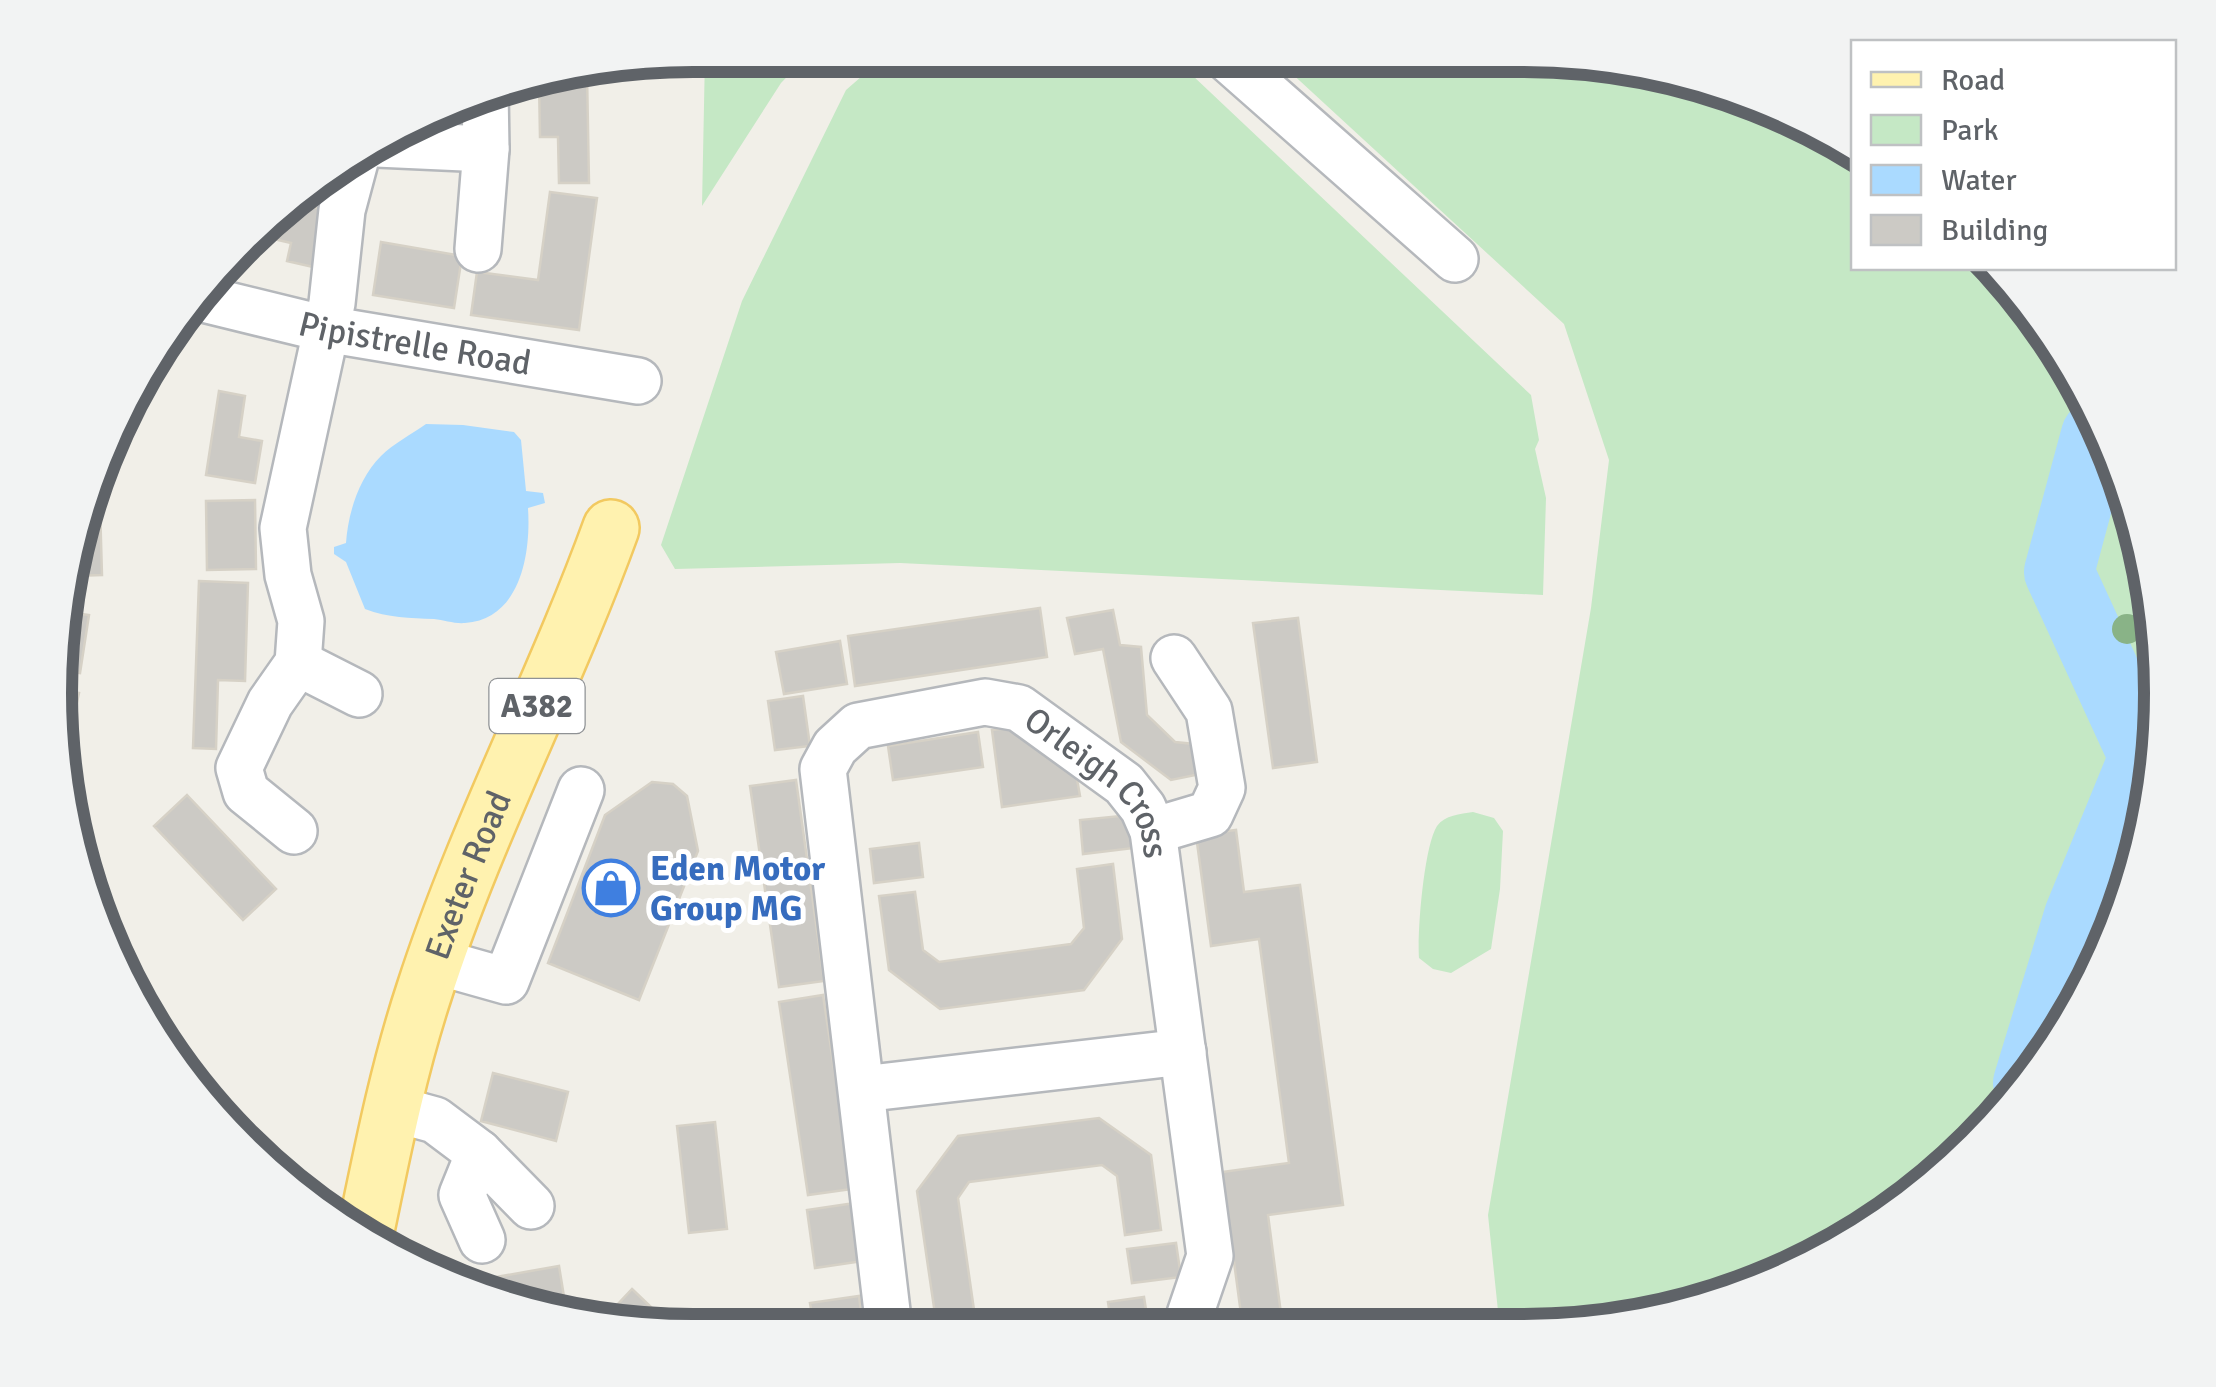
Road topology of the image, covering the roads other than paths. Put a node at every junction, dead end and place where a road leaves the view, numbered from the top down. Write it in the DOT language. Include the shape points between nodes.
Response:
graph roads {
  1 [pos="1243,72"];
  2 [pos="486,108"];
  3 [pos="403,145"];
  4 [pos="486,150"];
  5 [pos="351,175"];
  6 [pos="478,249"];
  7 [pos="1454,260"];
  8 [pos="213,301"];
  9 [pos="326,328"];
  10 [pos="638,380"];
  11 [pos="611,528"];
  12 [pos="1174,658"];
  13 [pos="298,663"];
  14 [pos="359,694"];
  15 [pos="581,790"];
  16 [pos="294,831"];
  17 [pos="1152,831"];
  18 [pos="436,961"];
  19 [pos="1182,1052"];
  20 [pos="862,1089"];
  21 [pos="391,1108"];
  22 [pos="479,1153"];
  23 [pos="531,1206"];
  24 [pos="368,1222"];
  25 [pos="482,1240"];
  26 [pos="887,1314"];
  27 [pos="1190,1314"];
  1 -- 7 [label="street"];
  2 -- 4 [label="street"];
  3 -- 4 [label="street"];
  4 -- 6 [label="street"];
  5 -- 9 [label="street"];
  8 -- 9 [label="street, Pipistrelle Road"];
  9 -- 10 [label="street, Pipistrelle Road"];
  9 -- 13 [label="street" via="283,528 301,620"];
  11 -- 18 [label="main road, Exeter Road / A382"];
  12 -- 17 [label="street" via="1220,702 1222,788 1210,814"];
  13 -- 14 [label="street"];
  13 -- 16 [label="street" via="240,768 246,792"];
  15 -- 18 [label="street" via="506,981"];
  17 -- 19 [label="street, Orleigh Cross"];
  17 -- 20 [label="street, Orleigh Cross" via="1124,784 1019,708 985,702 858,726 823,769"];
  18 -- 21 [label="main road, Exeter Road / A382"];
  19 -- 20 [label="street"];
  19 -- 27 [label="street, Orleigh Cross" via="1210,1256"];
  20 -- 26 [label="street, Orleigh Cross"];
  21 -- 22 [label="street" via="435,1120"];
  21 -- 24 [label="main road, Exeter Road / A382"];
  22 -- 23 [label="street"];
  22 -- 25 [label="street" via="462,1195"];
}
